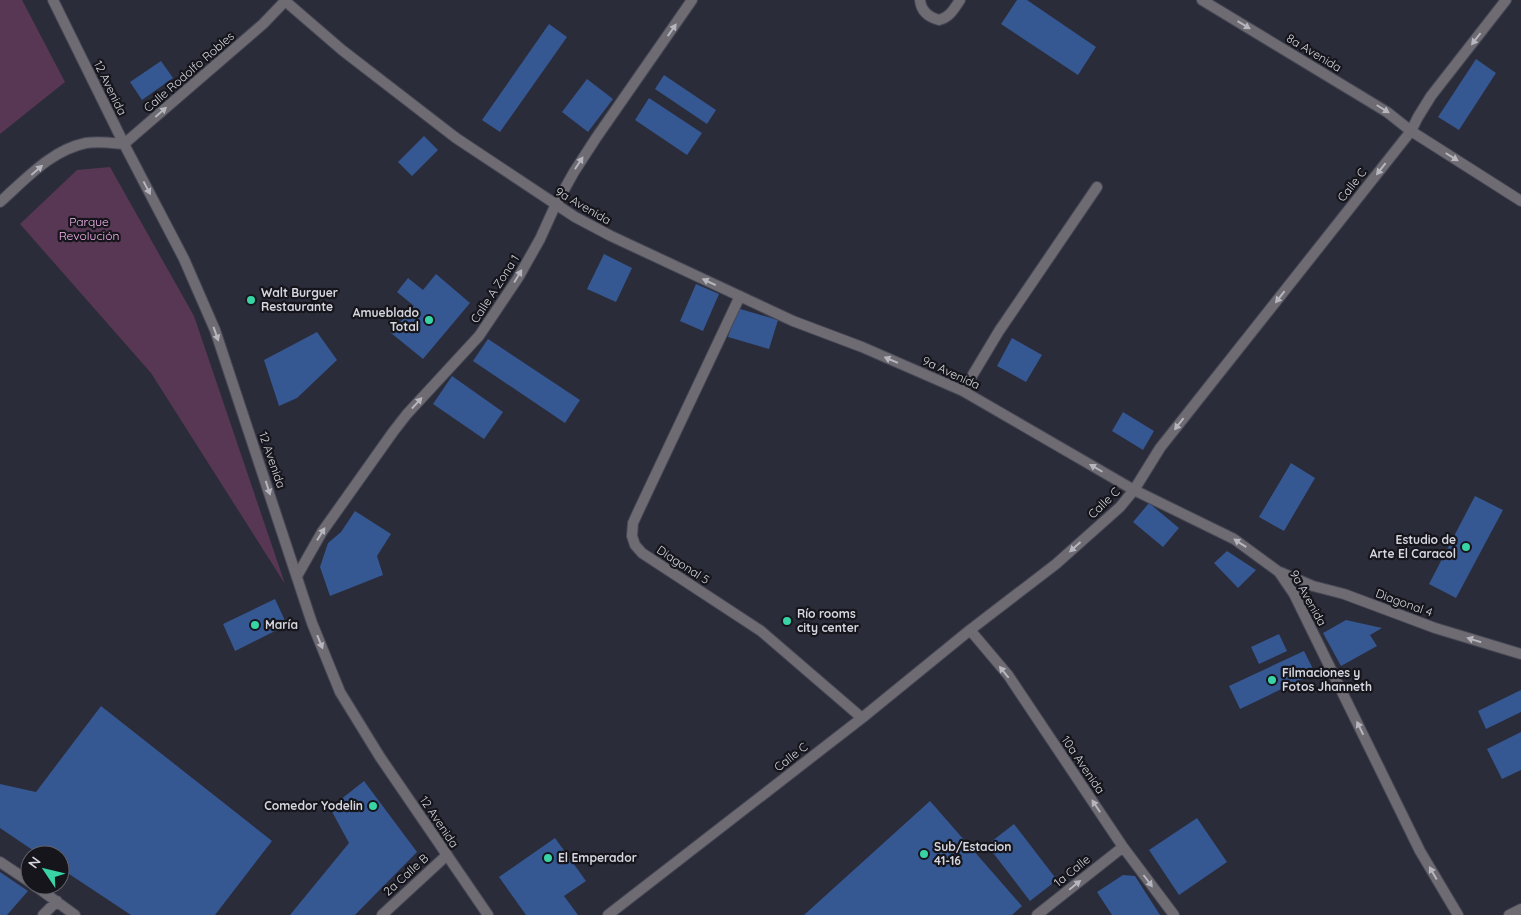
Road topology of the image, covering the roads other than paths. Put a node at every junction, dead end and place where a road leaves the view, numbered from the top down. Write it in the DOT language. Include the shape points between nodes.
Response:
graph roads {
  1 [pos="52,0"];
  2 [pos="285,0"];
  3 [pos="692,0"];
  4 [pos="920,0"];
  5 [pos="960,0"];
  6 [pos="1202,0"];
  7 [pos="1506,0"];
  8 [pos="1411,131"];
  9 [pos="124,144"];
  10 [pos="1097,187"];
  11 [pos="1521,201"];
  12 [pos="0,202"];
  13 [pos="555,206"];
  14 [pos="740,296"];
  15 [pos="963,391"];
  16 [pos="1134,490"];
  17 [pos="1279,572"];
  18 [pos="298,576"];
  19 [pos="970,630"];
  20 [pos="1521,654"];
  21 [pos="862,718"];
  22 [pos="1123,847"];
  23 [pos="447,855"];
  24 [pos="0,862"];
  25 [pos="20,875"];
  26 [pos="48,895"];
  27 [pos="57,901"];
  28 [pos="1521,908"];
  29 [pos="43,915"];
  30 [pos="75,915"];
  31 [pos="382,915"];
  32 [pos="488,915"];
  33 [pos="608,915"];
  34 [pos="1037,915"];
  35 [pos="1174,915"];
  36 [pos="1458,915"];
  37 [pos="1509,915"];
  1 -- 9 [label="street, 12 Avenida"];
  9 -- 2 [label="street, Calle Rodolfo Robles, one-way" via="263,24"];
  2 -- 13 [label="street, 9a Avenida" via="342,50 456,138"];
  13 -- 3 [label="street, Calle A Zona 1, one-way" via="596,138"];
  4 -- 5 [label="street" via="925,13 939,20 951,14"];
  6 -- 8 [label="street, 8a Avenida, one-way" via="1387,112"];
  7 -- 8 [label="street, Calle C, one-way" via="1431,96"];
  8 -- 11 [label="street, 8a Avenida, one-way"];
  8 -- 16 [label="street, Calle C, one-way" via="1160,448"];
  12 -- 9 [label="street, one-way" via="49,159 65,150 86,143"];
  9 -- 18 [label="street, 12 Avenida, one-way" via="184,259 215,330"];
  10 -- 15 [label="street" via="999,331"];
  14 -- 13 [label="street, 9a Avenida, one-way"];
  18 -- 13 [label="street, Calle A Zona 1, one-way" via="322,532 393,432 479,336 518,278"];
  15 -- 14 [label="street, 9a Avenida, one-way"];
  14 -- 21 [label="street, Diagonal 5" via="633,523 632,536 635,545 652,561 761,631"];
  16 -- 15 [label="street, 9a Avenida, one-way"];
  17 -- 16 [label="street, 9a Avenida, one-way" via="1234,539"];
  16 -- 19 [label="street, Calle C, one-way" via="1120,507 1056,564"];
  20 -- 17 [label="street, Diagonal 4, one-way" via="1436,628"];
  36 -- 17 [label="street, 9a Avenida, one-way" via="1420,851 1298,603"];
  18 -- 23 [label="street, 12 Avenida, one-way" via="312,623 340,692"];
  19 -- 21 [label="street, Calle C"];
  22 -- 19 [label="street, 10a Avenida, one-way" via="1008,675"];
  21 -- 33 [label="street, Calle C"];
  34 -- 22 [label="street, 1a Calle, one-way"];
  22 -- 35 [label="street, 10a Avenida, one-way"];
  23 -- 31 [label="street, 2a Calle B"];
  23 -- 32 [label="street, 12 Avenida"];
  24 -- 25 [label="street"];
  26 -- 27 [label="street"];
  27 -- 29 [label="street"];
  27 -- 30 [label="street"];
  28 -- 37 [label="street"];
}
